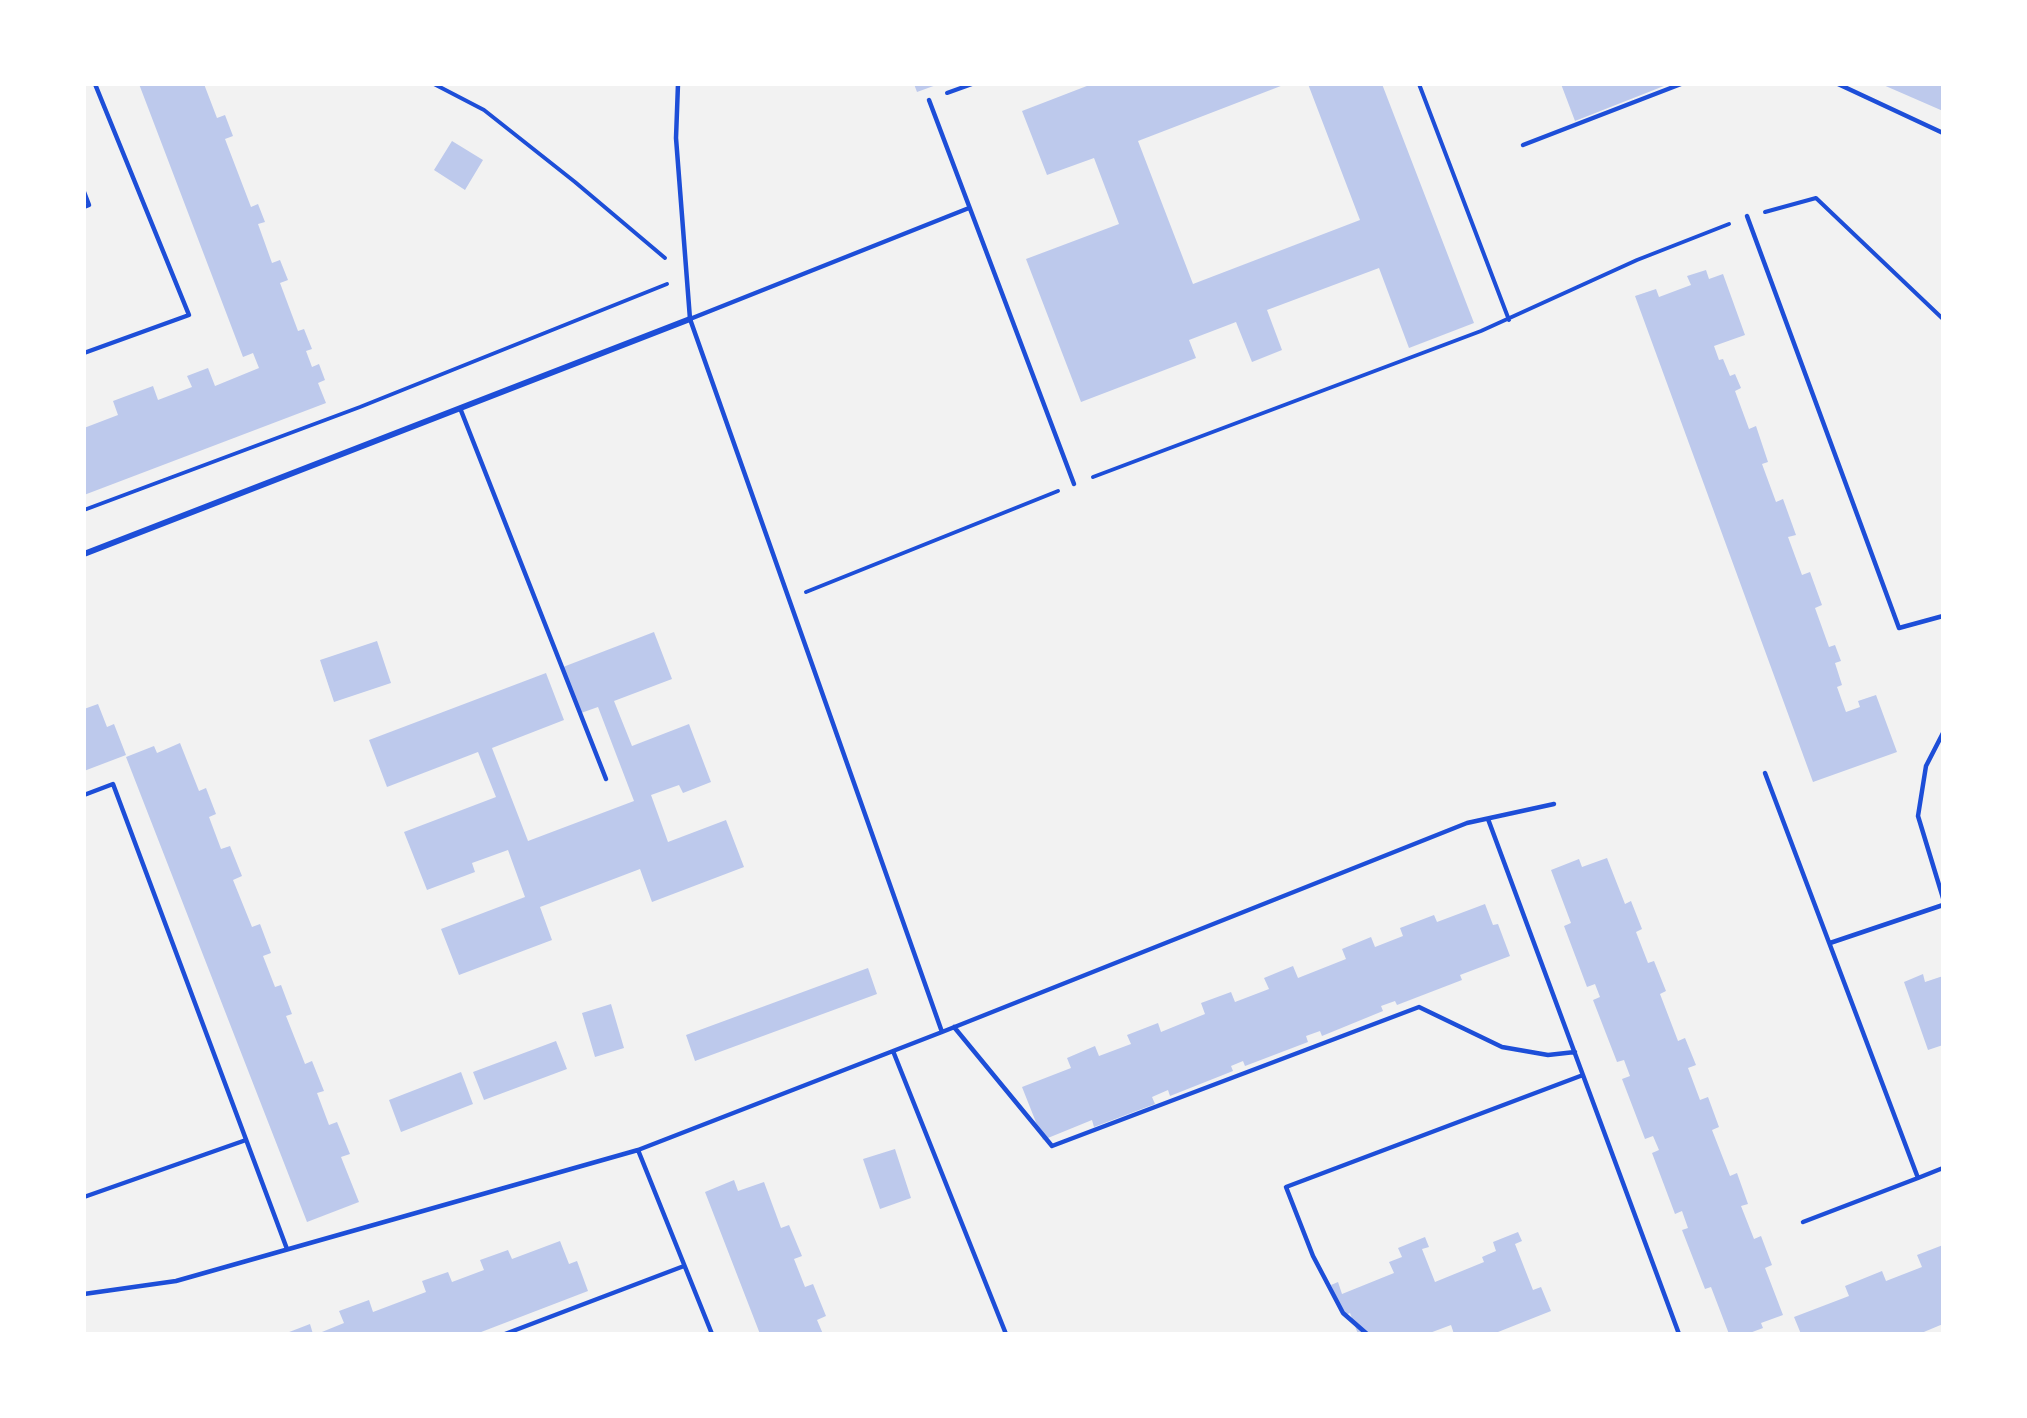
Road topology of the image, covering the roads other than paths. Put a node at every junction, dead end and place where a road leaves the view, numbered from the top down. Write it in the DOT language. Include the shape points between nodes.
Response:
graph roads {
  1 [pos="95,84"];
  2 [pos="678,84"];
  3 [pos="1681,84"];
  4 [pos="1838,84"];
  5 [pos="929,100"];
  6 [pos="1943,133"];
  7 [pos="1523,145"];
  8 [pos="84,192"];
  9 [pos="84,207"];
  10 [pos="969,208"];
  11 [pos="1747,216"];
  12 [pos="690,319"];
  13 [pos="84,353"];
  14 [pos="460,408"];
  15 [pos="1074,484"];
  16 [pos="84,554"];
  17 [pos="1943,616"];
  18 [pos="1943,733"];
  19 [pos="1765,773"];
  20 [pos="606,780"];
  21 [pos="84,795"];
  22 [pos="1554,804"];
  23 [pos="1488,819"];
  24 [pos="1943,898"];
  25 [pos="1943,905"];
  26 [pos="1830,943"];
  27 [pos="954,1028"];
  28 [pos="942,1032"];
  29 [pos="893,1051"];
  30 [pos="1575,1052"];
  31 [pos="1583,1075"];
  32 [pos="246,1140"];
  33 [pos="638,1150"];
  34 [pos="1943,1168"];
  35 [pos="1918,1178"];
  36 [pos="84,1197"];
  37 [pos="1803,1222"];
  38 [pos="287,1249"];
  39 [pos="684,1266"];
  40 [pos="84,1294"];
  41 [pos="505,1334"];
  42 [pos="712,1334"];
  43 [pos="1006,1334"];
  44 [pos="1367,1334"];
  45 [pos="1679,1334"];
  1 -- 13 [label="lane" via="189,315"];
  2 -- 12 [label="lane" via="676,138"];
  3 -- 7 [label="lane"];
  4 -- 6 [label="lane"];
  5 -- 10 [label="lane"];
  8 -- 9 [label="lane" via="89,205"];
  10 -- 12 [label="lane"];
  10 -- 15 [label="lane"];
  11 -- 17 [label="lane" via="1899,628"];
  12 -- 14 [label="street"];
  12 -- 28 [label="lane"];
  14 -- 16 [label="street"];
  14 -- 20 [label="lane"];
  18 -- 24 [label="lane" via="1926,766 1918,816"];
  19 -- 26 [label="lane"];
  21 -- 32 [label="lane" via="113,784"];
  22 -- 23 [label="lane"];
  23 -- 27 [label="lane" via="1467,823"];
  23 -- 30 [label="lane"];
  25 -- 26 [label="lane"];
  26 -- 35 [label="lane"];
  27 -- 28 [label="lane"];
  27 -- 30 [label="lane" via="1052,1146 1419,1007 1502,1047 1548,1055"];
  28 -- 29 [label="lane"];
  29 -- 33 [label="lane"];
  29 -- 43 [label="lane"];
  30 -- 31 [label="lane"];
  31 -- 44 [label="lane" via="1286,1187 1313,1257 1343,1313"];
  31 -- 45 [label="lane"];
  32 -- 36 [label="lane"];
  32 -- 38 [label="lane"];
  33 -- 38 [label="lane"];
  33 -- 39 [label="lane"];
  34 -- 35 [label="lane"];
  35 -- 37 [label="lane"];
  38 -- 40 [label="lane" via="176,1281"];
  39 -- 41 [label="lane"];
  39 -- 42 [label="lane"];
}
